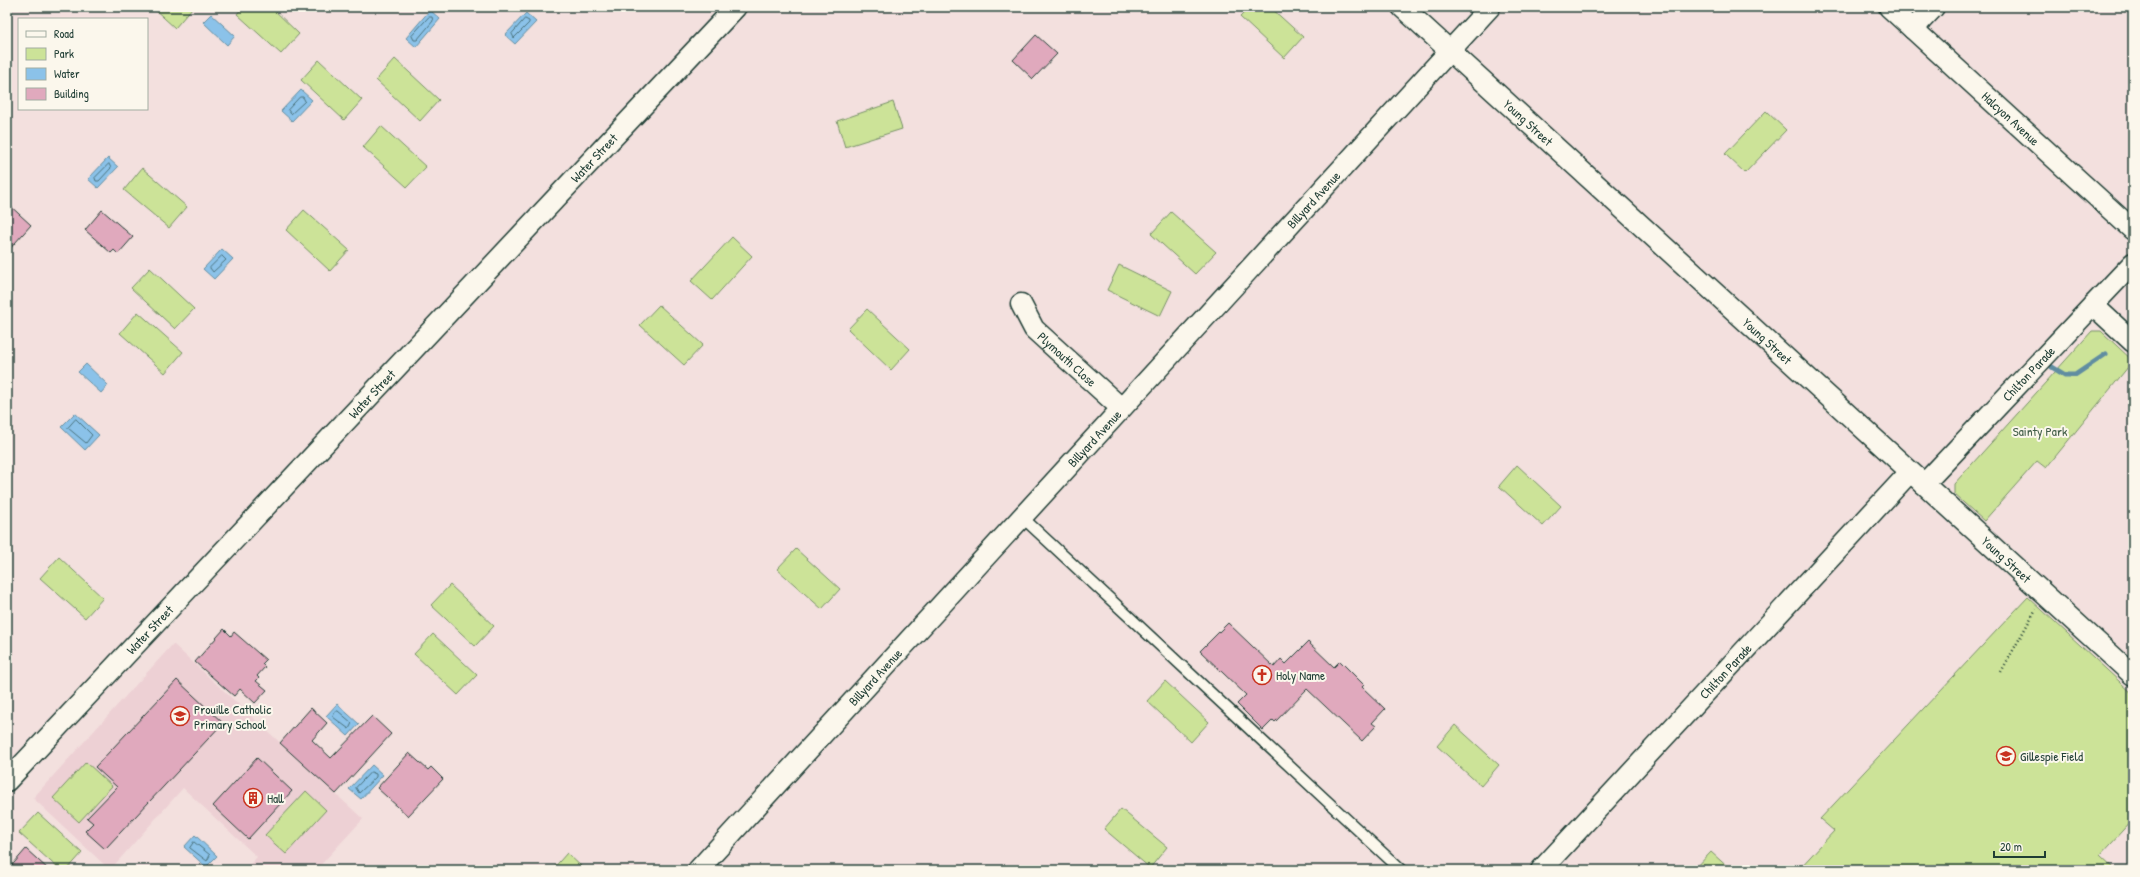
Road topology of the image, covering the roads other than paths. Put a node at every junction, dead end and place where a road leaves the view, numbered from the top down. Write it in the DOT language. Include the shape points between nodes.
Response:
graph roads {
  1 [pos="736,7"];
  2 [pos="1402,7"];
  3 [pos="1490,7"];
  4 [pos="1889,7"];
  5 [pos="1934,7"];
  6 [pos="1913,29"];
  7 [pos="1450,51"];
  8 [pos="2133,230"];
  9 [pos="2133,263"];
  10 [pos="1021,304"];
  11 [pos="2093,305"];
  12 [pos="2133,342"];
  13 [pos="1122,408"];
  14 [pos="1917,478"];
  15 [pos="1022,517"];
  16 [pos="2133,676"];
  17 [pos="7,781"];
  18 [pos="698,870"];
  19 [pos="1401,870"];
  20 [pos="1541,870"];
  1 -- 17 [label="street, Water Street"];
  2 -- 7 [label="street, Young Street"];
  3 -- 7 [label="street, Billyard Avenue"];
  4 -- 6 [label="street, Halcyon Avenue"];
  5 -- 6 [label="street"];
  6 -- 8 [label="street, Halcyon Avenue"];
  7 -- 13 [label="street, Billyard Avenue"];
  7 -- 14 [label="street, Young Street"];
  9 -- 11 [label="street, Chilton Parade"];
  10 -- 13 [label="street, Plymouth Close" via="1034,329"];
  11 -- 12 [label="street"];
  11 -- 14 [label="street, Chilton Parade"];
  13 -- 15 [label="street, Billyard Avenue"];
  14 -- 16 [label="street, Young Street"];
  14 -- 20 [label="street, Chilton Parade"];
  15 -- 18 [label="street, Billyard Avenue"];
  15 -- 19 [label="lane"];
}
